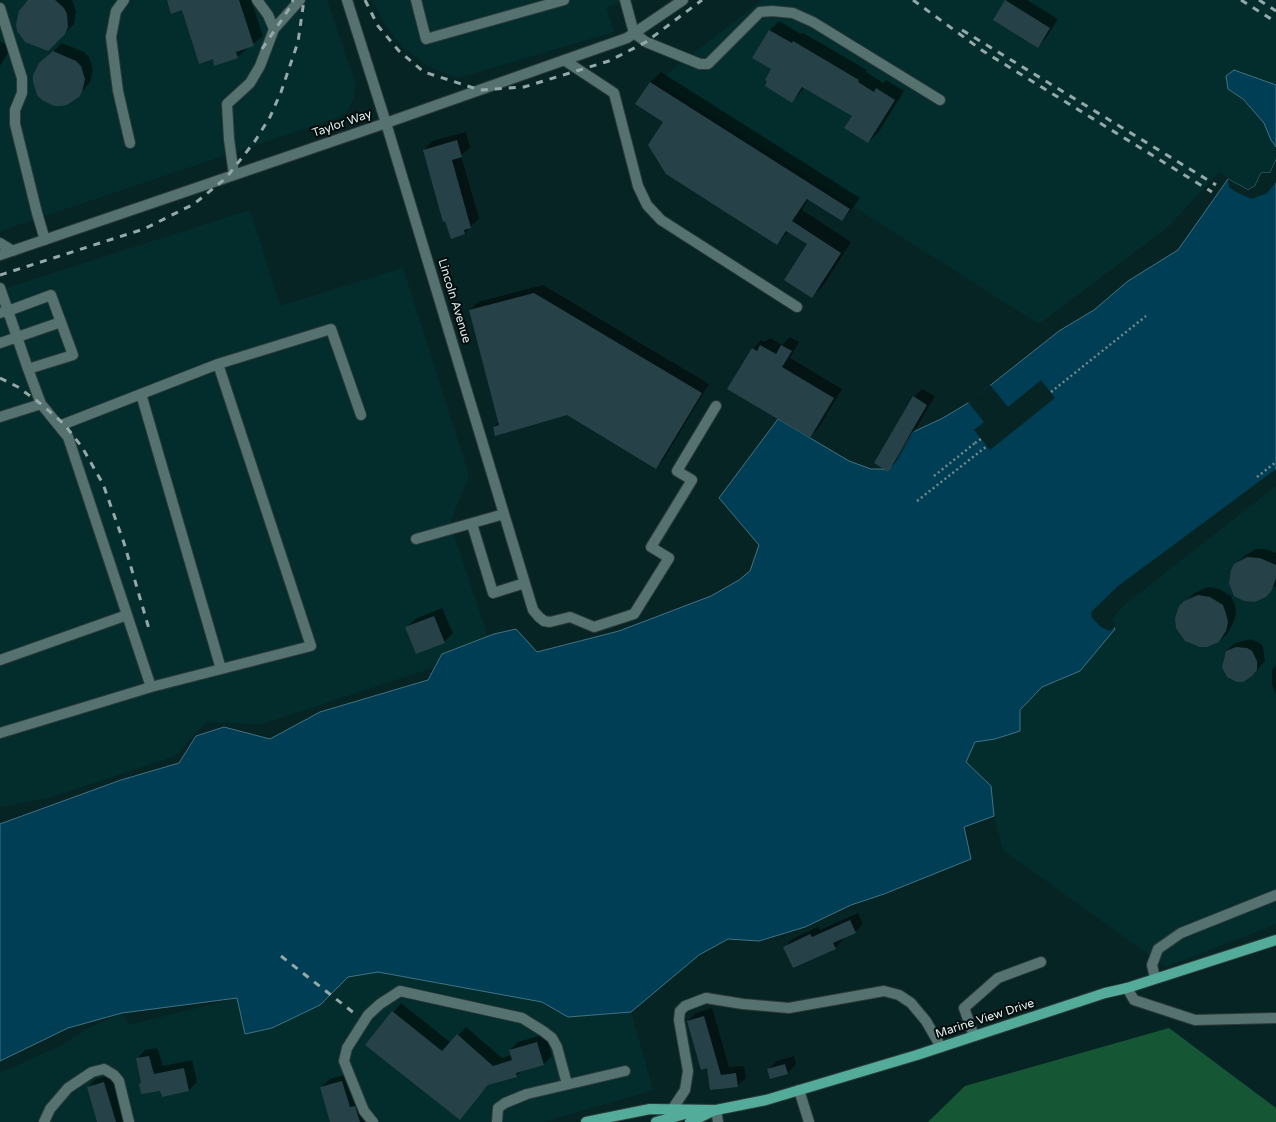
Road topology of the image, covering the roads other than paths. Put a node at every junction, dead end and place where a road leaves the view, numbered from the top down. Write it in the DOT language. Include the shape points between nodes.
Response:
graph roads {
  1 [pos="124,0"];
  2 [pos="257,0"];
  3 [pos="300,0"];
  4 [pos="346,0"];
  5 [pos="416,0"];
  6 [pos="564,0"];
  7 [pos="625,0"];
  8 [pos="683,0"];
  9 [pos="0,8"];
  10 [pos="274,29"];
  11 [pos="634,33"];
  12 [pos="564,60"];
  13 [pos="940,100"];
  14 [pos="386,123"];
  15 [pos="130,143"];
  16 [pos="234,175"];
  17 [pos="45,240"];
  18 [pos="0,243"];
  19 [pos="14,251"];
  20 [pos="0,255"];
  21 [pos="0,288"];
  22 [pos="797,307"];
  23 [pos="4,312"];
  24 [pos="61,322"];
  25 [pos="17,337"];
  26 [pos="0,343"];
  27 [pos="218,364"];
  28 [pos="28,369"];
  29 [pos="141,394"];
  30 [pos="41,404"];
  31 [pos="716,406"];
  32 [pos="361,415"];
  33 [pos="0,417"];
  34 [pos="59,426"];
  35 [pos="504,514"];
  36 [pos="472,524"];
  37 [pos="416,539"];
  38 [pos="525,583"];
  39 [pos="127,615"];
  40 [pos="0,660"];
  41 [pos="222,669"];
  42 [pos="151,687"];
  43 [pos="0,733"];
  44 [pos="1276,895"];
  45 [pos="1276,940"];
  46 [pos="1041,962"];
  47 [pos="1155,978"];
  48 [pos="1127,988"];
  49 [pos="1276,1018"];
  50 [pos="974,1036"];
  51 [pos="941,1047"];
  52 [pos="625,1071"];
  53 [pos="567,1084"];
  54 [pos="799,1090"];
  55 [pos="673,1108"];
  56 [pos="699,1108"];
  57 [pos="716,1110"];
  58 [pos="494,1121"];
  59 [pos="44,1122"];
  60 [pos="129,1122"];
  61 [pos="373,1122"];
  62 [pos="587,1122"];
  63 [pos="656,1122"];
  64 [pos="690,1122"];
  65 [pos="718,1122"];
  66 [pos="809,1122"];
  1 -- 15 [label="street" via="116,11 111,37 118,91"];
  2 -- 10 [label="street"];
  3 -- 10 [label="street"];
  4 -- 14 [label="street, Lincoln Avenue"];
  5 -- 6 [label="street" via="426,39"];
  7 -- 11 [label="street"];
  8 -- 11 [label="street, Taylor Way"];
  9 -- 17 [label="street" via="22,78 22,93 14,116"];
  10 -- 16 [label="street" via="260,66 250,83 227,104 228,139"];
  11 -- 12 [label="street, Taylor Way" via="627,38"];
  11 -- 13 [label="street" via="646,42 700,64 708,64 760,12 794,13"];
  12 -- 14 [label="street, Taylor Way"];
  12 -- 22 [label="street" via="614,93 638,186 648,205 661,220"];
  14 -- 16 [label="street, Taylor Way"];
  14 -- 35 [label="street, Lincoln Avenue"];
  16 -- 17 [label="street, Taylor Way"];
  17 -- 19 [label="street, Taylor Way"];
  18 -- 19 [label="street"];
  19 -- 20 [label="street, Taylor Way"];
  21 -- 23 [label="street"];
  23 -- 24 [label="street" via="51,295"];
  23 -- 25 [label="street"];
  24 -- 25 [label="street"];
  24 -- 28 [label="street" via="73,355"];
  25 -- 26 [label="street"];
  25 -- 28 [label="street"];
  27 -- 29 [label="street"];
  27 -- 32 [label="street" via="331,329"];
  27 -- 41 [label="street" via="311,646"];
  28 -- 30 [label="street"];
  29 -- 34 [label="street"];
  29 -- 41 [label="street"];
  30 -- 33 [label="street"];
  30 -- 34 [label="street"];
  31 -- 38 [label="street, Lincoln Avenue" via="677,471 692,480 651,547 669,558 634,614 594,627 570,617 544,621 533,610"];
  34 -- 39 [label="street" via="68,437"];
  35 -- 36 [label="street"];
  35 -- 38 [label="street, Lincoln Avenue"];
  36 -- 37 [label="street"];
  36 -- 38 [label="street" via="493,593"];
  39 -- 40 [label="street"];
  39 -- 42 [label="street"];
  41 -- 42 [label="street"];
  42 -- 43 [label="street"];
  44 -- 47 [label="street" via="1181,933 1158,949 1152,965"];
  45 -- 47 [label="main road, Marine View Drive"];
  46 -- 50 [label="street" via="998,978 964,1008"];
  47 -- 48 [label="main road, Marine View Drive"];
  48 -- 49 [label="street" via="1134,1000 1195,1020"];
  48 -- 50 [label="main road, Marine View Drive"];
  50 -- 51 [label="main road, Marine View Drive"];
  51 -- 54 [label="main road, Marine View Drive"];
  51 -- 55 [label="street" via="926,1021 911,1003 899,995 884,991 789,1008 706,998 685,1006 680,1011 679,1020 688,1071 685,1090"];
  52 -- 53 [label="street"];
  53 -- 58 [label="street" via="527,1094 505,1103 498,1108"];
  53 -- 61 [label="street" via="552,1038 522,1018 400,991 368,1015 347,1048 344,1061 364,1111"];
  54 -- 57 [label="main road, Marine View Drive"];
  54 -- 66 [label="street"];
  55 -- 56 [label="main road, Marine View Drive"];
  55 -- 62 [label="main road, Marine View Drive" via="650,1109"];
  56 -- 57 [label="main road, Marine View Drive"];
  56 -- 63 [label="main road, Marine View Drive"];
  57 -- 64 [label="main road"];
  57 -- 65 [label="street"];
  59 -- 60 [label="street" via="50,1109 68,1088 92,1072 104,1069 120,1081"];
}
